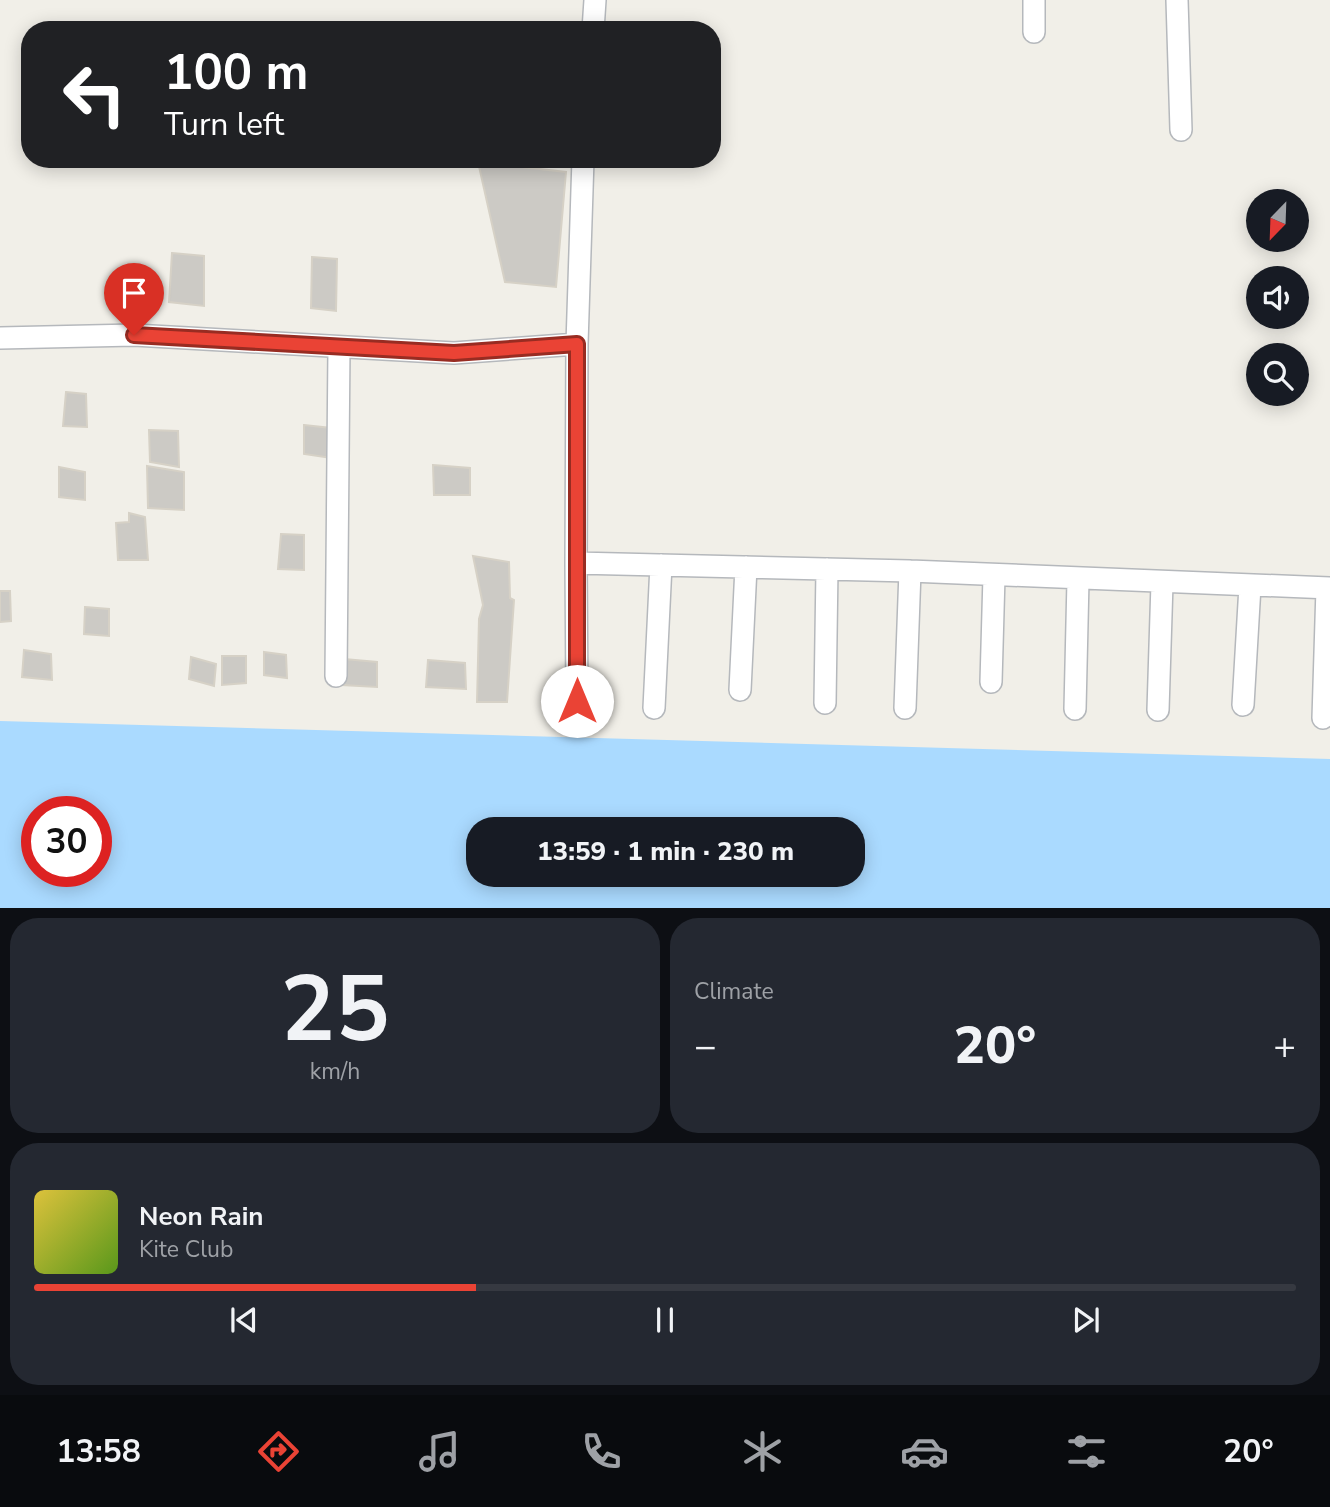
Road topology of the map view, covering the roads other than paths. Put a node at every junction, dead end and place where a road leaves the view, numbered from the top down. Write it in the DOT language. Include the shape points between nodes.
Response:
graph roads {
  1 [pos="595,0"];
  2 [pos="1034,0"];
  3 [pos="1177,0"];
  4 [pos="594,21"];
  5 [pos="1034,32"];
  6 [pos="1181,130"];
  7 [pos="583,168"];
  8 [pos="0,338"];
  9 [pos="577,344"];
  10 [pos="339,347"];
  11 [pos="576,563"];
  12 [pos="662,565"];
  13 [pos="746,567"];
  14 [pos="827,569"];
  15 [pos="910,572"];
  16 [pos="994,576"];
  17 [pos="1078,580"];
  18 [pos="1162,583"];
  19 [pos="1250,586"];
  20 [pos="1329,588"];
  21 [pos="335,676"];
  22 [pos="991,682"];
  23 [pos="740,690"];
  24 [pos="577,701"];
  25 [pos="825,703"];
  26 [pos="1243,705"];
  27 [pos="654,708"];
  28 [pos="905,708"];
  29 [pos="1075,709"];
  30 [pos="1158,710"];
  31 [pos="1323,718"];
  1 -- 4 [label="street"];
  2 -- 5 [label="street"];
  3 -- 6 [label="street"];
  7 -- 9 [label="street"];
  8 -- 10 [label="street" via="134,335"];
  9 -- 10 [label="street" via="454,353"];
  9 -- 11 [label="street"];
  10 -- 21 [label="street"];
  11 -- 12 [label="street"];
  11 -- 24 [label="street"];
  12 -- 13 [label="street"];
  12 -- 27 [label="street"];
  13 -- 14 [label="street"];
  13 -- 23 [label="street"];
  14 -- 15 [label="street"];
  14 -- 25 [label="street"];
  15 -- 16 [label="street"];
  15 -- 28 [label="street"];
  16 -- 17 [label="street"];
  16 -- 22 [label="street"];
  17 -- 18 [label="street"];
  17 -- 29 [label="street"];
  18 -- 19 [label="street"];
  18 -- 30 [label="street"];
  19 -- 20 [label="street"];
  19 -- 26 [label="street"];
  20 -- 31 [label="street"];
}
